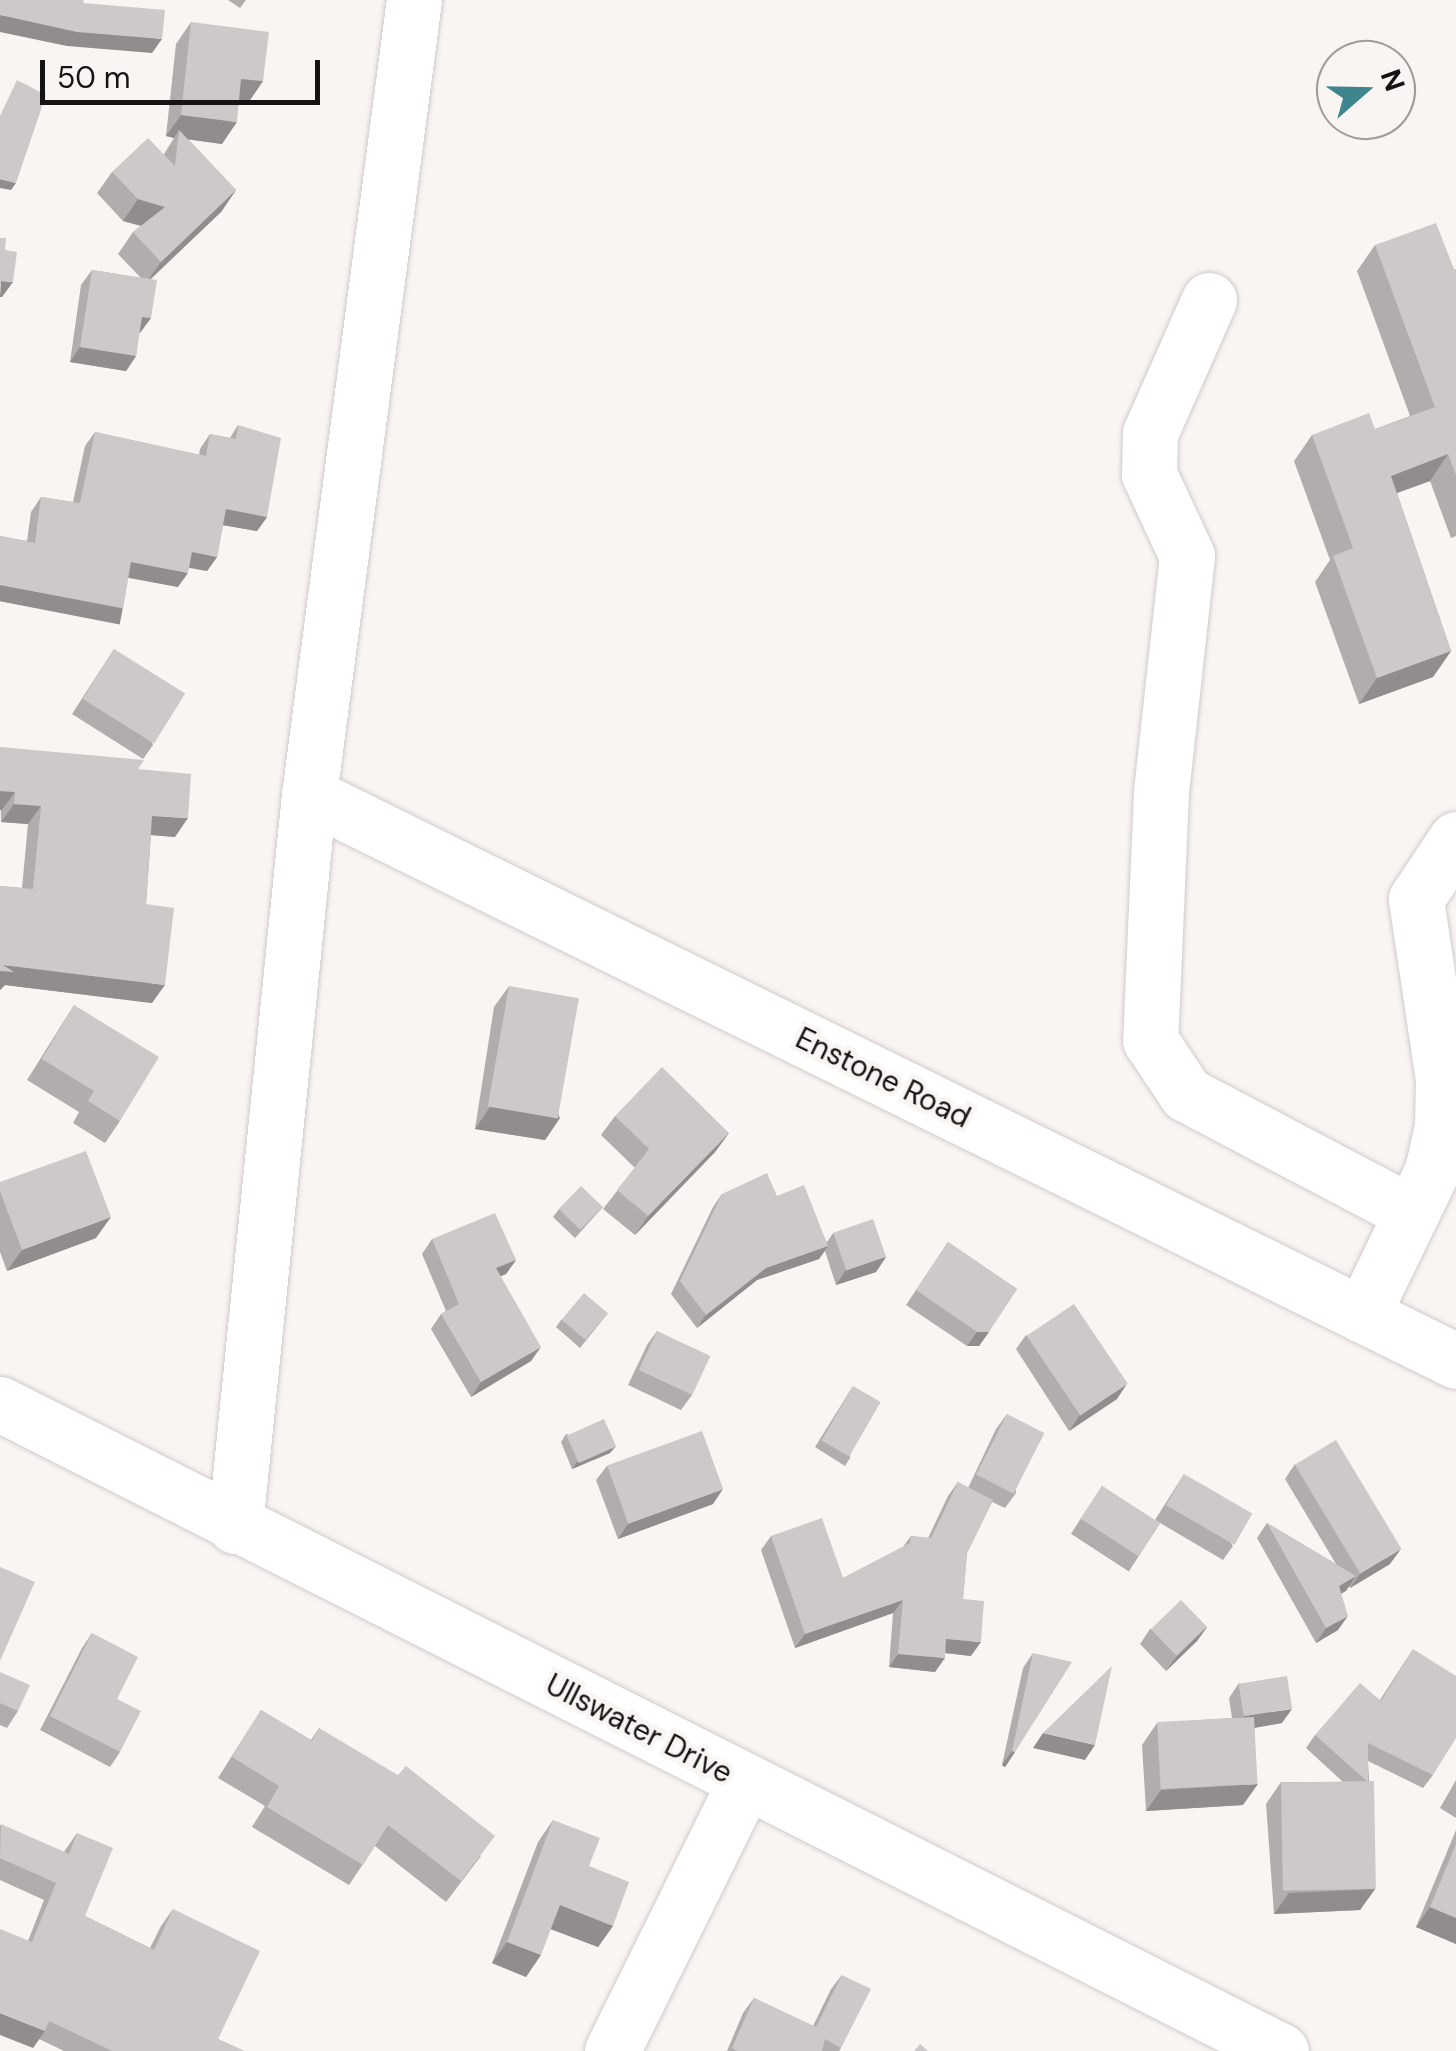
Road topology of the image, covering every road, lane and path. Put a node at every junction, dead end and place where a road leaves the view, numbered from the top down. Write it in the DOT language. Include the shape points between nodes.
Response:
graph roads {
  1 [pos="414,0"];
  2 [pos="1208,300"];
  3 [pos="309,795"];
  4 [pos="1456,839"];
  5 [pos="1412,1213"];
  6 [pos="1362,1314"];
  7 [pos="1456,1361"];
  8 [pos="0,1404"];
  9 [pos="235,1526"];
  10 [pos="744,1782"];
  11 [pos="612,2051"];
  12 [pos="1280,2051"];
  1 -- 3 [label="street"];
  2 -- 5 [label="street" via="1150,433 1149,474 1187,556 1161,793 1150,1040 1186,1094"];
  3 -- 6 [label="street, Enstone Road"];
  3 -- 9 [label="street"];
  4 -- 5 [label="street" via="1416,899 1444,1080 1432,1171"];
  5 -- 6 [label="street"];
  6 -- 7 [label="street, Enstone Road"];
  8 -- 9 [label="street, Ullswater Drive"];
  9 -- 10 [label="street, Ullswater Drive"];
  10 -- 11 [label="street"];
  10 -- 12 [label="street, Ullswater Drive"];
}
